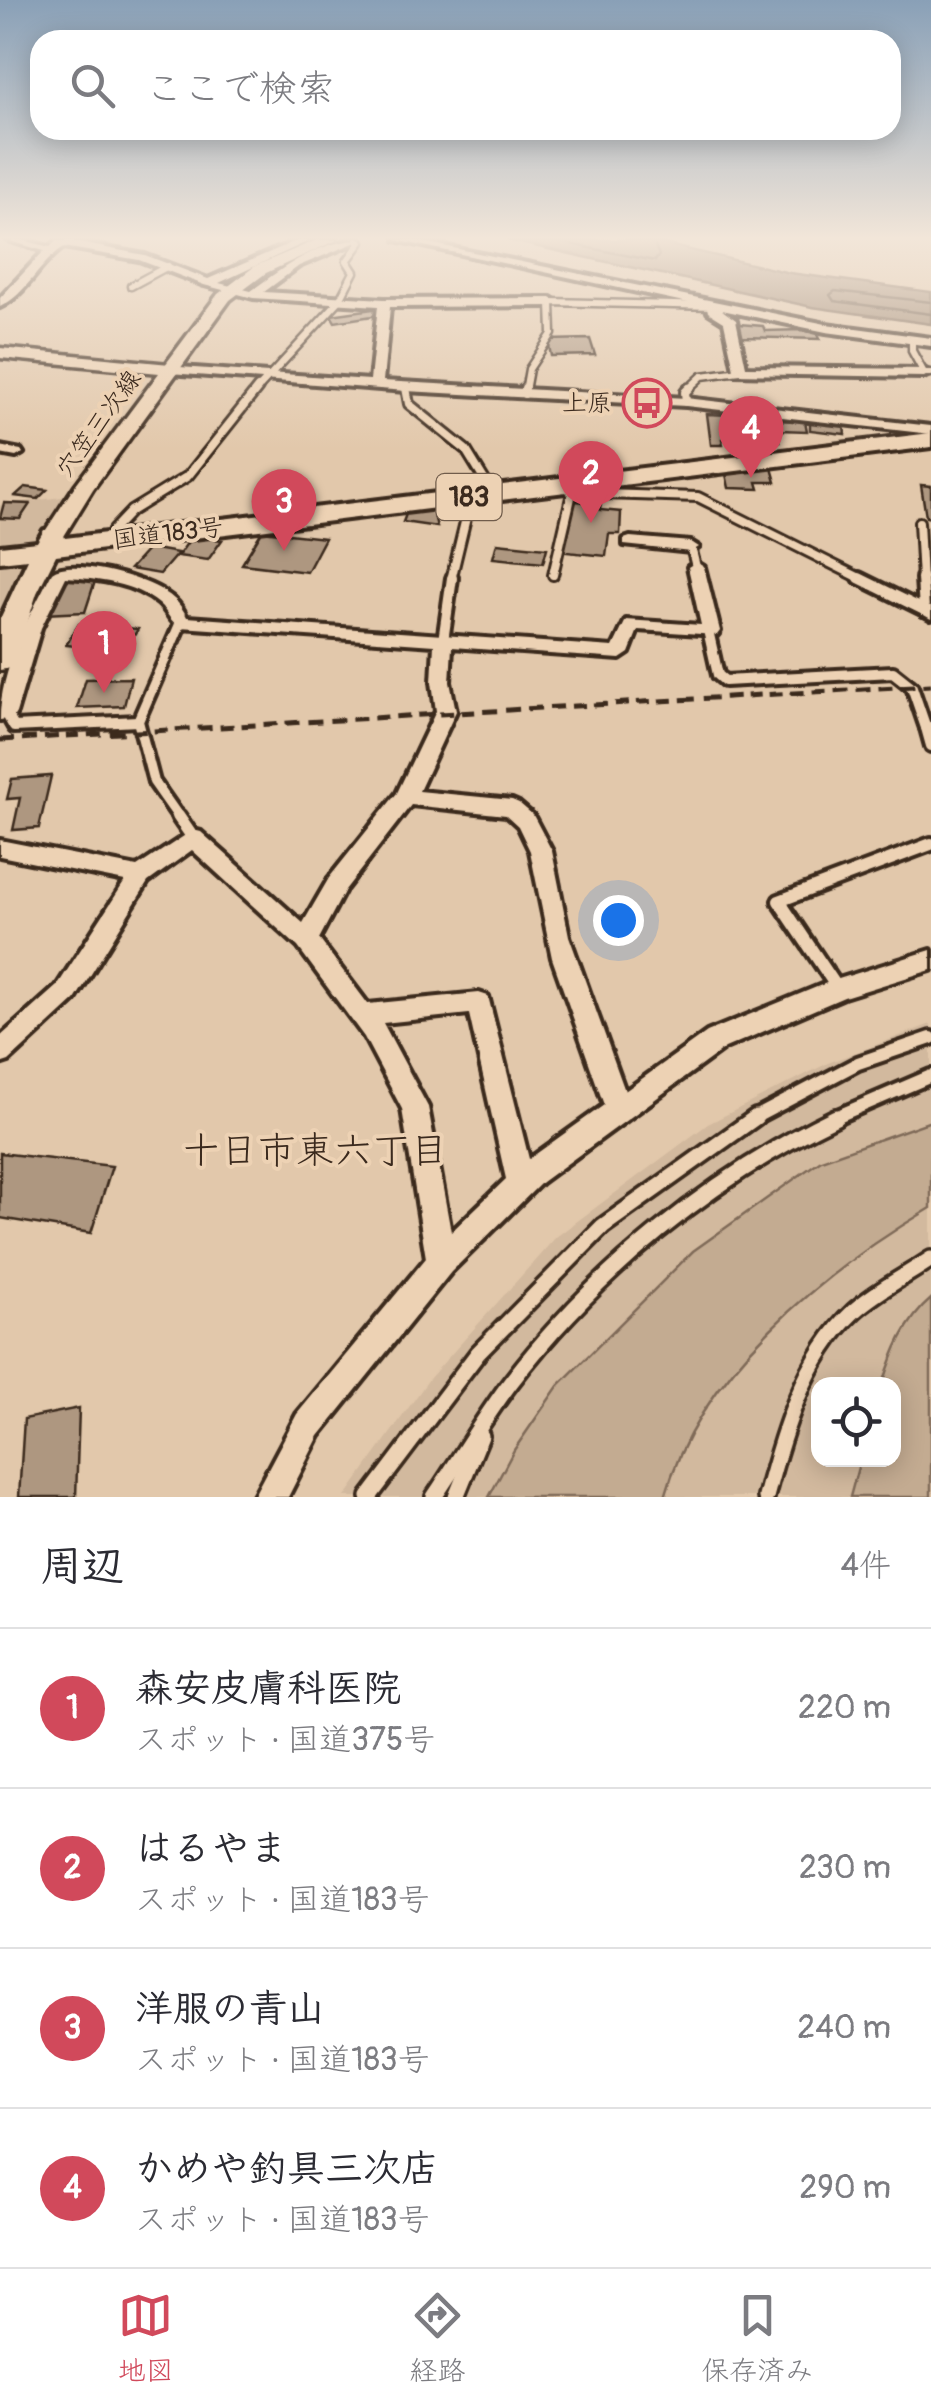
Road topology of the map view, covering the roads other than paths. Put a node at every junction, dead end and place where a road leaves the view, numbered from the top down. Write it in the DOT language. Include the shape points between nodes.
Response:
graph roads {
  1 [pos="216,310"];
  2 [pos="331,310"];
  3 [pos="383,310"];
  4 [pos="551,310"];
  5 [pos="717,310"];
  6 [pos="728,310"];
  7 [pos="912,340"];
  8 [pos="931,342"];
  9 [pos="0,354"];
  10 [pos="170,369"];
  11 [pos="740,372"];
  12 [pos="928,373"];
  13 [pos="266,378"];
  14 [pos="376,385"];
  15 [pos="406,387"];
  16 [pos="524,394"];
  17 [pos="686,402"];
  18 [pos="870,430"];
  19 [pos="931,431"];
  20 [pos="931,440"];
  21 [pos="569,490"];
  22 [pos="484,493"];
  23 [pos="919,522"];
  24 [pos="112,530"];
  25 [pos="630,542"];
  26 [pos="0,543"];
  27 [pos="691,546"];
  28 [pos="52,552"];
  29 [pos="0,554"];
  30 [pos="696,567"];
  31 [pos="0,570"];
  32 [pos="553,575"];
  33 [pos="23,593"];
  34 [pos="928,612"];
  35 [pos="181,622"];
  36 [pos="708,630"];
  37 [pos="443,640"];
  38 [pos="0,661"];
  39 [pos="3,714"];
  40 [pos="138,721"];
  41 [pos="928,728"];
  42 [pos="931,746"];
  43 [pos="406,797"];
  44 [pos="193,838"];
  45 [pos="931,844"];
  46 [pos="0,848"];
  47 [pos="140,876"];
  48 [pos="306,940"];
  49 [pos="931,960"];
  50 [pos="838,989"];
  51 [pos="363,1015"];
  52 [pos="931,1038"];
  53 [pos="0,1053"];
  54 [pos="931,1076"];
  55 [pos="619,1110"];
  56 [pos="521,1184"];
  57 [pos="931,1259"];
  58 [pos="441,1262"];
  59 [pos="490,1416"];
  60 [pos="270,1497"];
  61 [pos="369,1497"];
  62 [pos="434,1497"];
  63 [pos="456,1497"];
  64 [pos="766,1497"];
  1 -- 10 [label="main road, 穴笠三次線"];
  2 -- 13 [label="lane"];
  3 -- 14 [label="street"];
  4 -- 16 [label="lane" via="552,334 529,369"];
  5 -- 11 [label="street" via="730,320"];
  6 -- 7 [label="street"];
  7 -- 8 [label="street"];
  7 -- 12 [label="lane"];
  9 -- 10 [label="street"];
  10 -- 13 [label="street"];
  10 -- 28 [label="main road, 穴笠三次線"];
  11 -- 12 [label="street"];
  11 -- 17 [label="lane" via="702,376 685,392"];
  13 -- 14 [label="street"];
  13 -- 24 [label="lane" via="188,476 132,506"];
  14 -- 15 [label="street"];
  15 -- 16 [label="street"];
  15 -- 22 [label="lane" via="410,404 466,450"];
  16 -- 17 [label="street"];
  17 -- 18 [label="street"];
  18 -- 19 [label="highway, 国道183号 / 183"];
  18 -- 22 [label="highway, 国道183号 / 183"];
  20 -- 21 [label="highway, 国道183号 / 183"];
  21 -- 22 [label="highway, 国道183号 / 183"];
  21 -- 32 [label="lane"];
  21 -- 34 [label="lane" via="698,497"];
  22 -- 24 [label="highway, 国道183号 / 183"];
  22 -- 28 [label="highway, 国道183号 / 183"];
  22 -- 37 [label="lane" via="446,603"];
  23 -- 34 [label="lane"];
  24 -- 28 [label="highway, 国道183号 / 183"];
  25 -- 27 [label="street"];
  26 -- 28 [label="highway, 国道183号 / 183"];
  27 -- 30 [label="lane"];
  28 -- 29 [label="highway, 国道183号 / 183"];
  28 -- 33 [label="highway"];
  28 -- 35 [label="street" via="164,597"];
  28 -- 39 [label="street"];
  30 -- 36 [label="street"];
  31 -- 33 [label="highway"];
  33 -- 38 [label="highway"];
  35 -- 37 [label="street"];
  35 -- 40 [label="lane"];
  36 -- 37 [label="street" via="632,624 620,653"];
  36 -- 41 [label="lane" via="725,681 902,674"];
  37 -- 43 [label="street" via="446,711"];
  39 -- 40 [label="lane" via="14,727"];
  40 -- 44 [label="lane" via="154,782"];
  41 -- 42 [label="lane"];
  43 -- 48 [label="street" via="336,884"];
  43 -- 55 [label="street" via="512,808 525,818 546,864 555,932"];
  44 -- 47 [label="street"];
  44 -- 48 [label="street"];
  45 -- 50 [label="lane" via="780,902"];
  46 -- 47 [label="street"];
  47 -- 53 [label="street" via="66,993"];
  48 -- 51 [label="street"];
  49 -- 50 [label="street"];
  50 -- 55 [label="street" via="716,1040"];
  51 -- 56 [label="street" via="479,1003"];
  51 -- 58 [label="street" via="415,1107"];
  52 -- 61 [label="lane" via="858,1062 737,1127 603,1226 478,1353"];
  54 -- 59 [label="lane" via="869,1098 734,1174 628,1259 524,1366"];
  55 -- 56 [label="street"];
  56 -- 58 [label="street"];
  57 -- 64 [label="lane" via="853,1312 812,1369 778,1446"];
  58 -- 60 [label="street" via="308,1426"];
  59 -- 62 [label="lane"];
  59 -- 63 [label="lane"];
}
